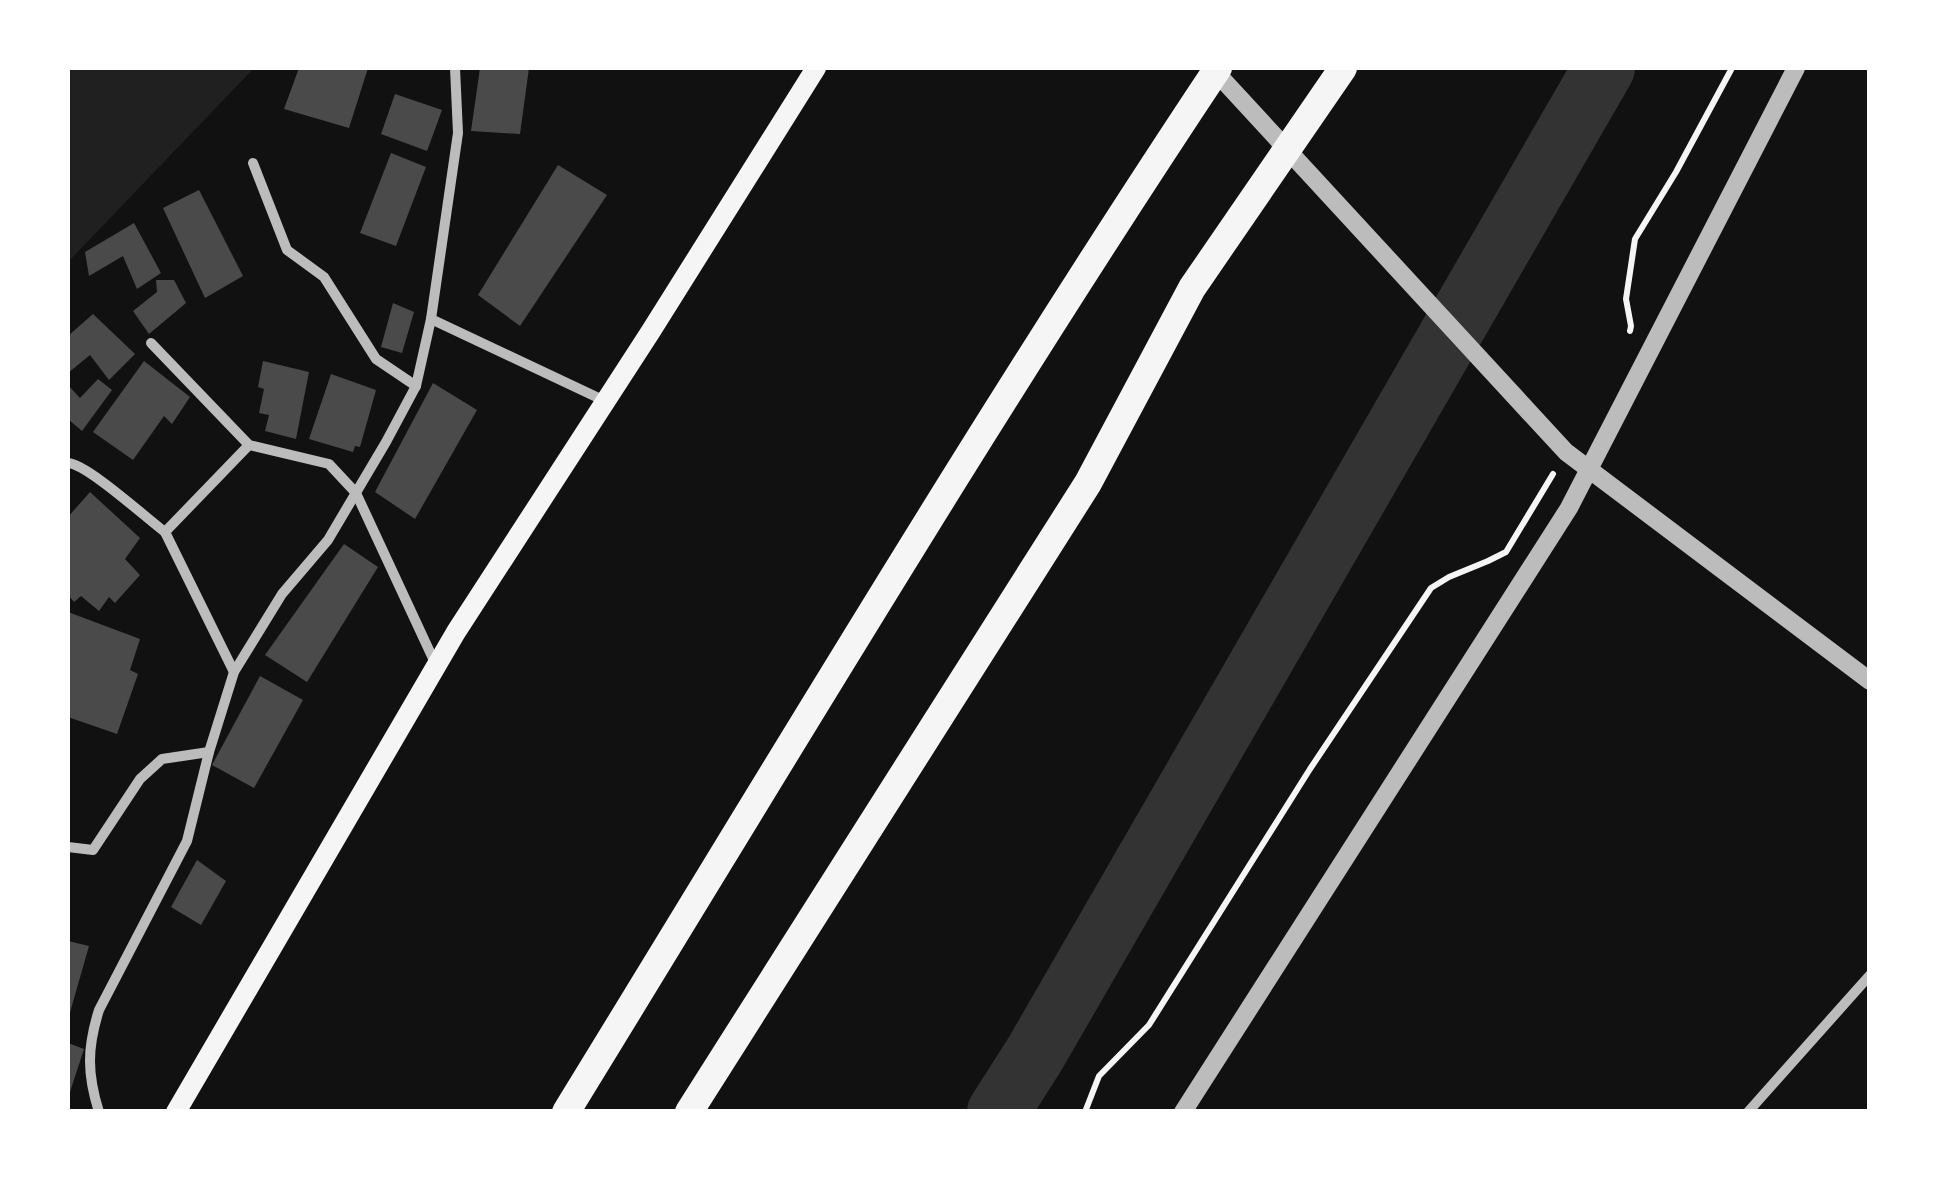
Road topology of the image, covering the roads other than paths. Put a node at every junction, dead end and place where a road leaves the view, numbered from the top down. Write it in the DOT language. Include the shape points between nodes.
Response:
graph roads {
  1 [pos="455,68"];
  2 [pos="816,68"];
  3 [pos="1216,68"];
  4 [pos="1343,68"];
  5 [pos="1796,68"];
  6 [pos="252,163"];
  7 [pos="431,318"];
  8 [pos="151,343"];
  9 [pos="416,386"];
  10 [pos="606,402"];
  11 [pos="249,445"];
  12 [pos="68,464"];
  13 [pos="1588,470"];
  14 [pos="356,493"];
  15 [pos="165,532"];
  16 [pos="436,666"];
  17 [pos="234,672"];
  18 [pos="1870,681"];
  19 [pos="209,752"];
  20 [pos="68,846"];
  21 [pos="1870,975"];
  22 [pos="100,1112"];
  23 [pos="176,1112"];
  24 [pos="566,1112"];
  25 [pos="689,1112"];
  26 [pos="1183,1112"];
  27 [pos="1748,1112"];
  1 -- 7 [label="street" via="458,133"];
  2 -- 10 [label="main road"];
  3 -- 13 [label="street" via="1382,255"];
  3 -- 24 [label="highway" via="976,442"];
  4 -- 25 [label="highway" via="1192,288 1088,482"];
  5 -- 13 [label="street"];
  6 -- 9 [label="street" via="287,250 324,278 376,359"];
  7 -- 9 [label="street"];
  7 -- 10 [label="street"];
  8 -- 11 [label="street"];
  9 -- 14 [label="street"];
  10 -- 16 [label="main road"];
  11 -- 14 [label="street" via="329,464"];
  11 -- 15 [label="street"];
  12 -- 15 [label="street" via="92,473"];
  13 -- 18 [label="street"];
  13 -- 26 [label="street"];
  14 -- 16 [label="street"];
  14 -- 17 [label="street"];
  15 -- 17 [label="street"];
  16 -- 23 [label="main road"];
  17 -- 19 [label="street"];
  19 -- 20 [label="street" via="162,759 140,779 93,850"];
  19 -- 22 [label="street" via="187,842 92,1033 88,1069"];
  21 -- 27 [label="street"];
}
